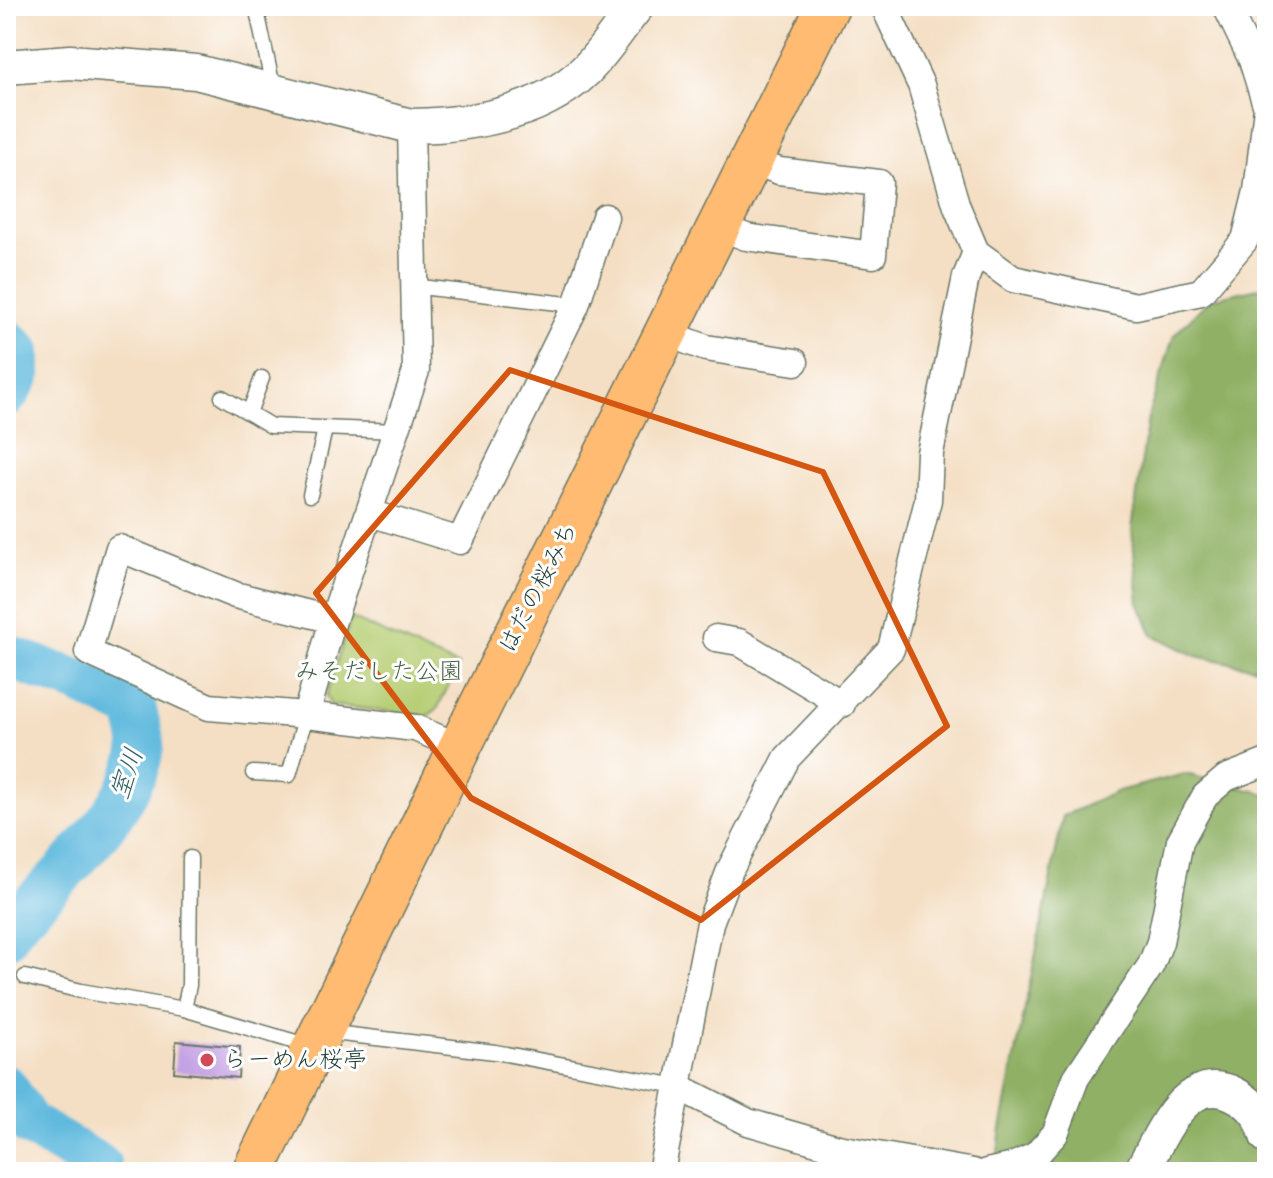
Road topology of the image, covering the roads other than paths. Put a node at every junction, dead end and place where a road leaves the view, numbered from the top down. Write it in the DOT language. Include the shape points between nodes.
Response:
graph roads {
  1 [pos="256,6"];
  2 [pos="637,6"];
  3 [pos="828,6"];
  4 [pos="884,6"];
  5 [pos="1226,6"];
  6 [pos="6,67"];
  7 [pos="274,92"];
  8 [pos="411,126"];
  9 [pos="751,161"];
  10 [pos="605,217"];
  11 [pos="720,227"];
  12 [pos="976,252"];
  13 [pos="412,286"];
  14 [pos="576,305"];
  15 [pos="666,333"];
  16 [pos="795,362"];
  17 [pos="262,378"];
  18 [pos="222,397"];
  19 [pos="249,413"];
  20 [pos="325,429"];
  21 [pos="397,431"];
  22 [pos="310,495"];
  23 [pos="370,513"];
  24 [pos="333,620"];
  25 [pos="734,635"];
  26 [pos="842,704"];
  27 [pos="306,715"];
  28 [pos="460,747"];
  29 [pos="1267,762"];
  30 [pos="253,773"];
  31 [pos="190,858"];
  32 [pos="25,977"];
  33 [pos="184,1009"];
  34 [pos="317,1040"];
  35 [pos="677,1086"];
  36 [pos="1267,1136"];
  37 [pos="253,1172"];
  38 [pos="661,1172"];
  39 [pos="973,1172"];
  40 [pos="987,1172"];
  41 [pos="1141,1172"];
  1 -- 7 [label="lane"];
  2 -- 8 [label="street" via="586,70 561,89 487,120"];
  3 -- 9 [label="main road, はだの桜みち"];
  4 -- 12 [label="street" via="921,85"];
  5 -- 12 [label="street" via="1267,108 1245,240 1201,292 1136,306 1013,279"];
  6 -- 7 [label="street" via="70,62 196,72"];
  7 -- 8 [label="street"];
  8 -- 13 [label="street"];
  9 -- 11 [label="main road, はだの桜みち"];
  9 -- 11 [label="street" via="779,171 879,183 873,255 746,237"];
  10 -- 14 [label="street"];
  11 -- 15 [label="main road, はだの桜みち"];
  12 -- 26 [label="street" via="966,277 930,453 928,500 891,649"];
  13 -- 14 [label="lane"];
  13 -- 21 [label="street" via="416,371"];
  14 -- 23 [label="street" via="460,541"];
  15 -- 16 [label="street" via="706,348"];
  15 -- 28 [label="main road, はだの桜みち"];
  17 -- 19 [label="lane"];
  18 -- 19 [label="lane"];
  19 -- 20 [label="lane" via="271,426"];
  20 -- 21 [label="lane"];
  20 -- 22 [label="lane"];
  21 -- 23 [label="street"];
  23 -- 24 [label="street"];
  24 -- 27 [label="street"];
  24 -- 27 [label="street" via="235,595 119,548 88,652 209,707"];
  25 -- 26 [label="street"];
  26 -- 35 [label="street" via="787,758 730,870 710,923"];
  27 -- 28 [label="street" via="415,728"];
  27 -- 30 [label="lane" via="289,775"];
  28 -- 34 [label="main road, はだの桜みち"];
  29 -- 40 [label="street" via="1226,778 1205,796 1180,841 1151,965 1076,1078 1055,1134 1035,1156"];
  31 -- 33 [label="lane" via="189,985"];
  32 -- 33 [label="lane"];
  33 -- 34 [label="lane"];
  34 -- 35 [label="lane" via="495,1052"];
  34 -- 37 [label="main road, はだの桜みち"];
  35 -- 38 [label="street"];
  35 -- 39 [label="street" via="748,1122 838,1148"];
  36 -- 41 [label="street" via="1245,1100 1225,1090 1206,1089 1189,1096 1176,1110"];
}
